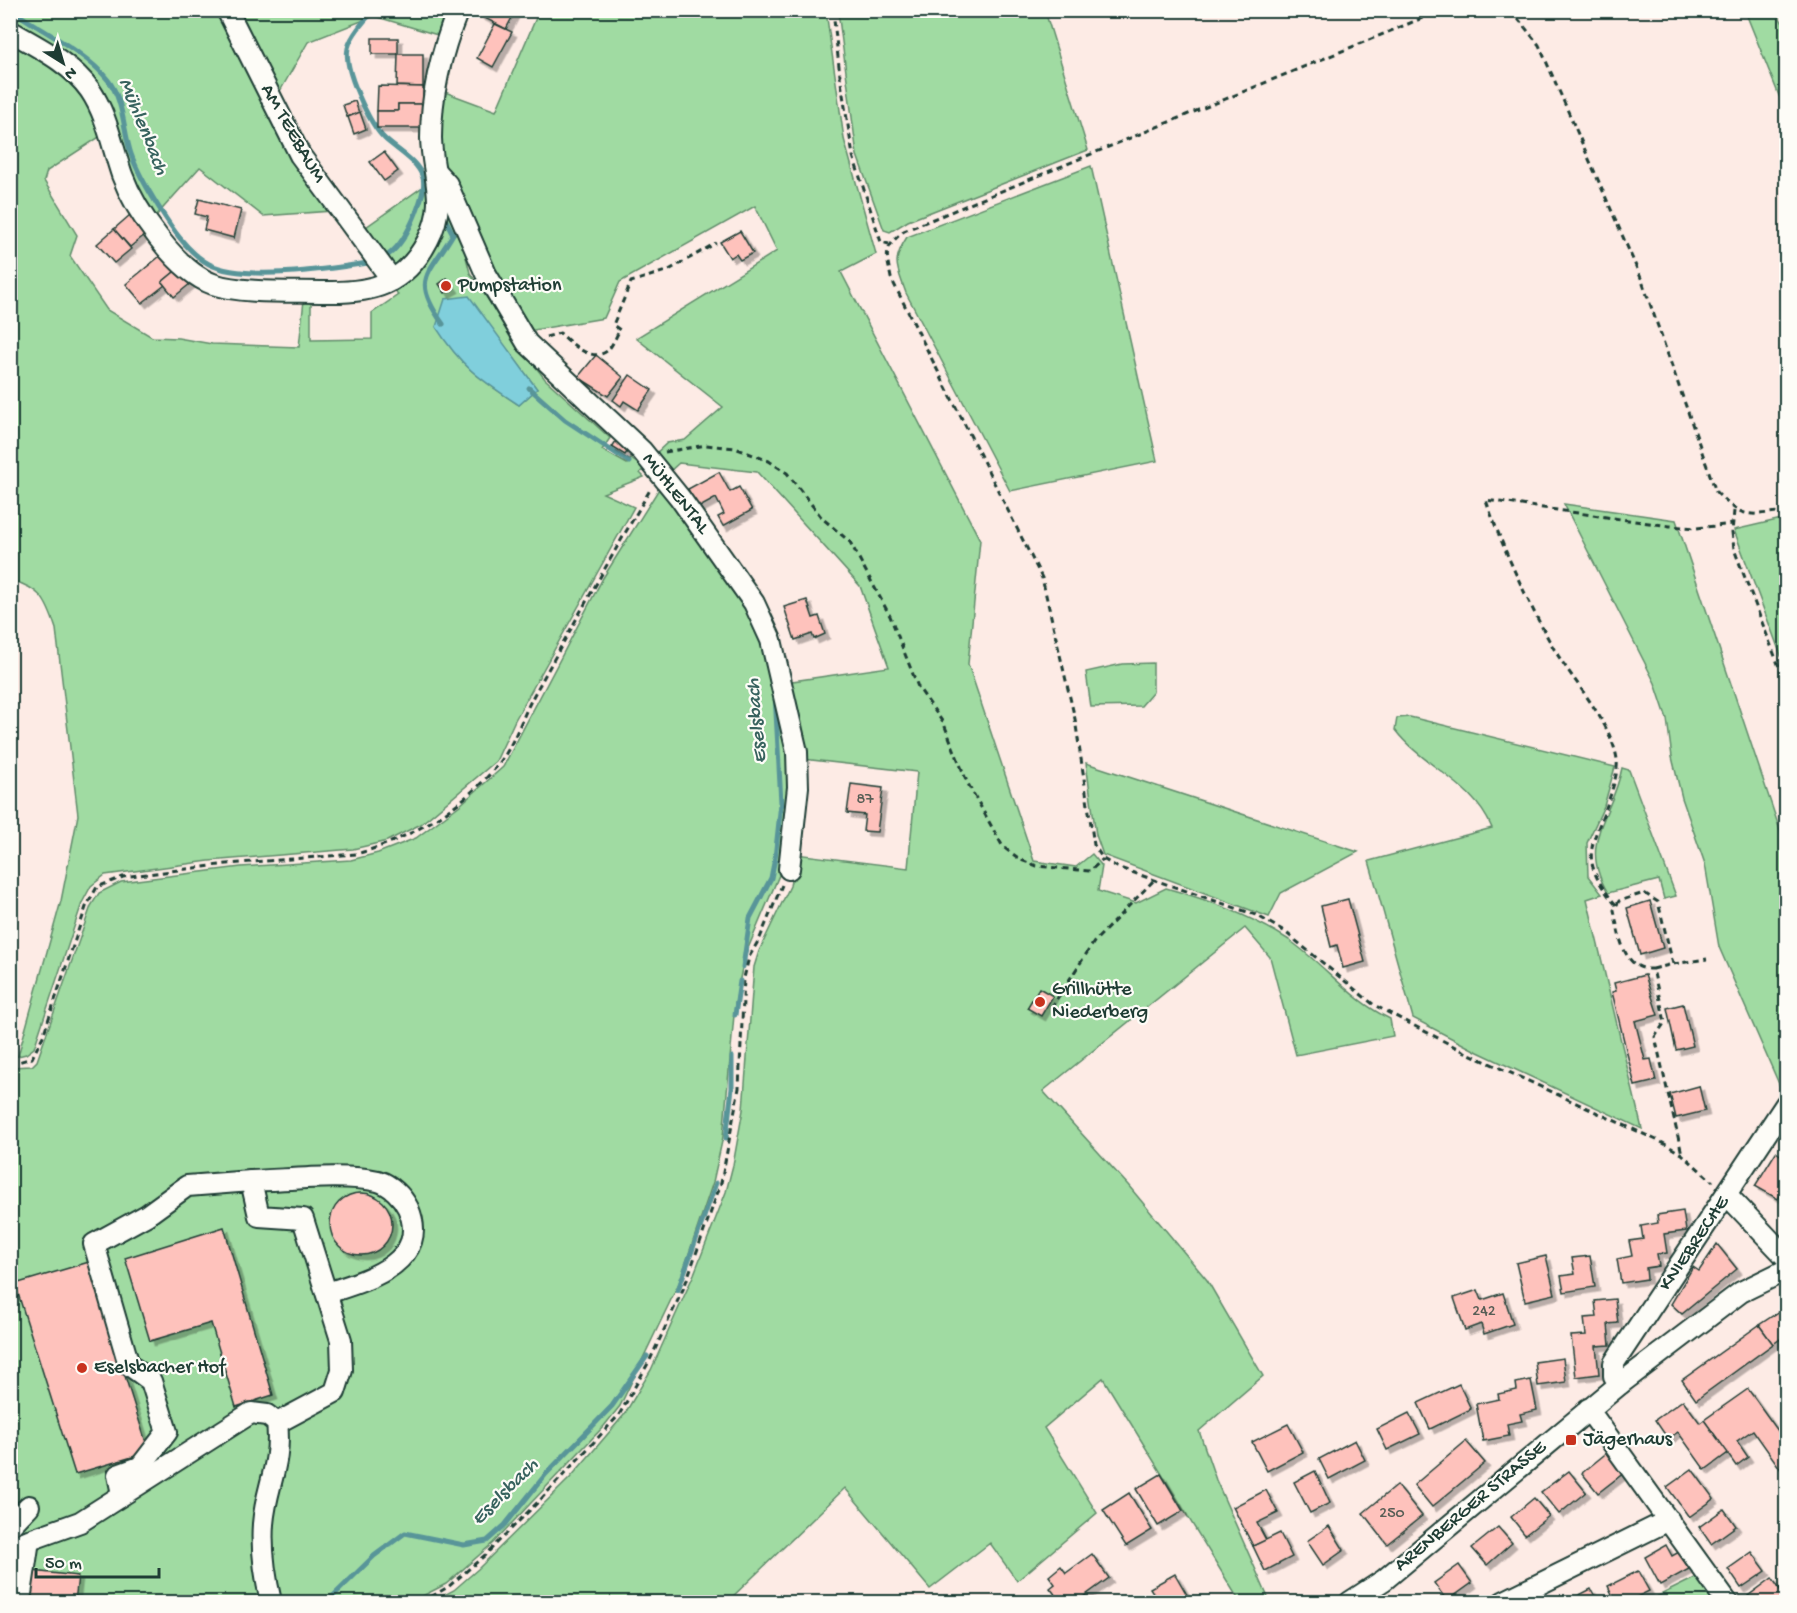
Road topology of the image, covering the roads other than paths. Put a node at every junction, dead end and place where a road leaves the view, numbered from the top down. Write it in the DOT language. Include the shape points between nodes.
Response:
graph roads {
  1 [pos="227,10"];
  2 [pos="458,10"];
  3 [pos="10,31"];
  4 [pos="436,172"];
  5 [pos="392,280"];
  6 [pos="790,868"];
  7 [pos="1786,1104"];
  8 [pos="251,1181"];
  9 [pos="1728,1196"];
  10 [pos="1786,1257"];
  11 [pos="1786,1270"];
  12 [pos="327,1293"];
  13 [pos="1620,1384"];
  14 [pos="1588,1409"];
  15 [pos="277,1423"];
  16 [pos="122,1494"];
  17 [pos="29,1506"];
  18 [pos="1670,1520"];
  19 [pos="10,1526"];
  20 [pos="29,1540"];
  21 [pos="10,1546"];
  22 [pos="21,1594"];
  23 [pos="271,1602"];
  24 [pos="1350,1602"];
  25 [pos="1503,1602"];
  26 [pos="1727,1602"];
  1 -- 5 [label="street, AM TEEBAUM" via="300,155"];
  2 -- 4 [label="street, MÜHLENTAL" via="435,83 431,141"];
  3 -- 5 [label="street, MÜHLENTAL" via="67,67 89,89 105,119 133,199 179,261 194,274 232,288 354,292"];
  4 -- 5 [label="street, MÜHLENTAL" via="439,198 429,237 410,265"];
  4 -- 6 [label="street, MÜHLENTAL" via="447,184 486,274 527,343 623,431 655,467 754,603 771,640 797,752 798,787"];
  7 -- 9 [label="street, KNIEBRECHE"];
  8 -- 12 [label="street" via="259,1216 303,1219"];
  8 -- 12 [label="street" via="380,1182 395,1190 408,1207 413,1226 410,1246 397,1263 369,1279"];
  8 -- 16 [label="street" via="187,1186 147,1215 94,1244 129,1365 151,1381 168,1432 140,1467 118,1475"];
  9 -- 10 [label="street"];
  9 -- 13 [label="street, KNIEBRECHE" via="1614,1362 1614,1376"];
  11 -- 13 [label="street, ARENBERGER STRASSE" via="1741,1292"];
  12 -- 15 [label="street" via="341,1340 342,1370 335,1392"];
  13 -- 14 [label="street, ARENBERGER STRASSE"];
  14 -- 18 [label="street"];
  14 -- 24 [label="street, ARENBERGER STRASSE" via="1384,1580"];
  15 -- 16 [label="street" via="267,1415 251,1413"];
  15 -- 23 [label="street" via="280,1448 263,1523 263,1570"];
  16 -- 20 [label="street" via="80,1522"];
  17 -- 19 [label="street"];
  18 -- 25 [label="street"];
  18 -- 26 [label="street"];
  20 -- 21 [label="street"];
  20 -- 22 [label="street"];
}
